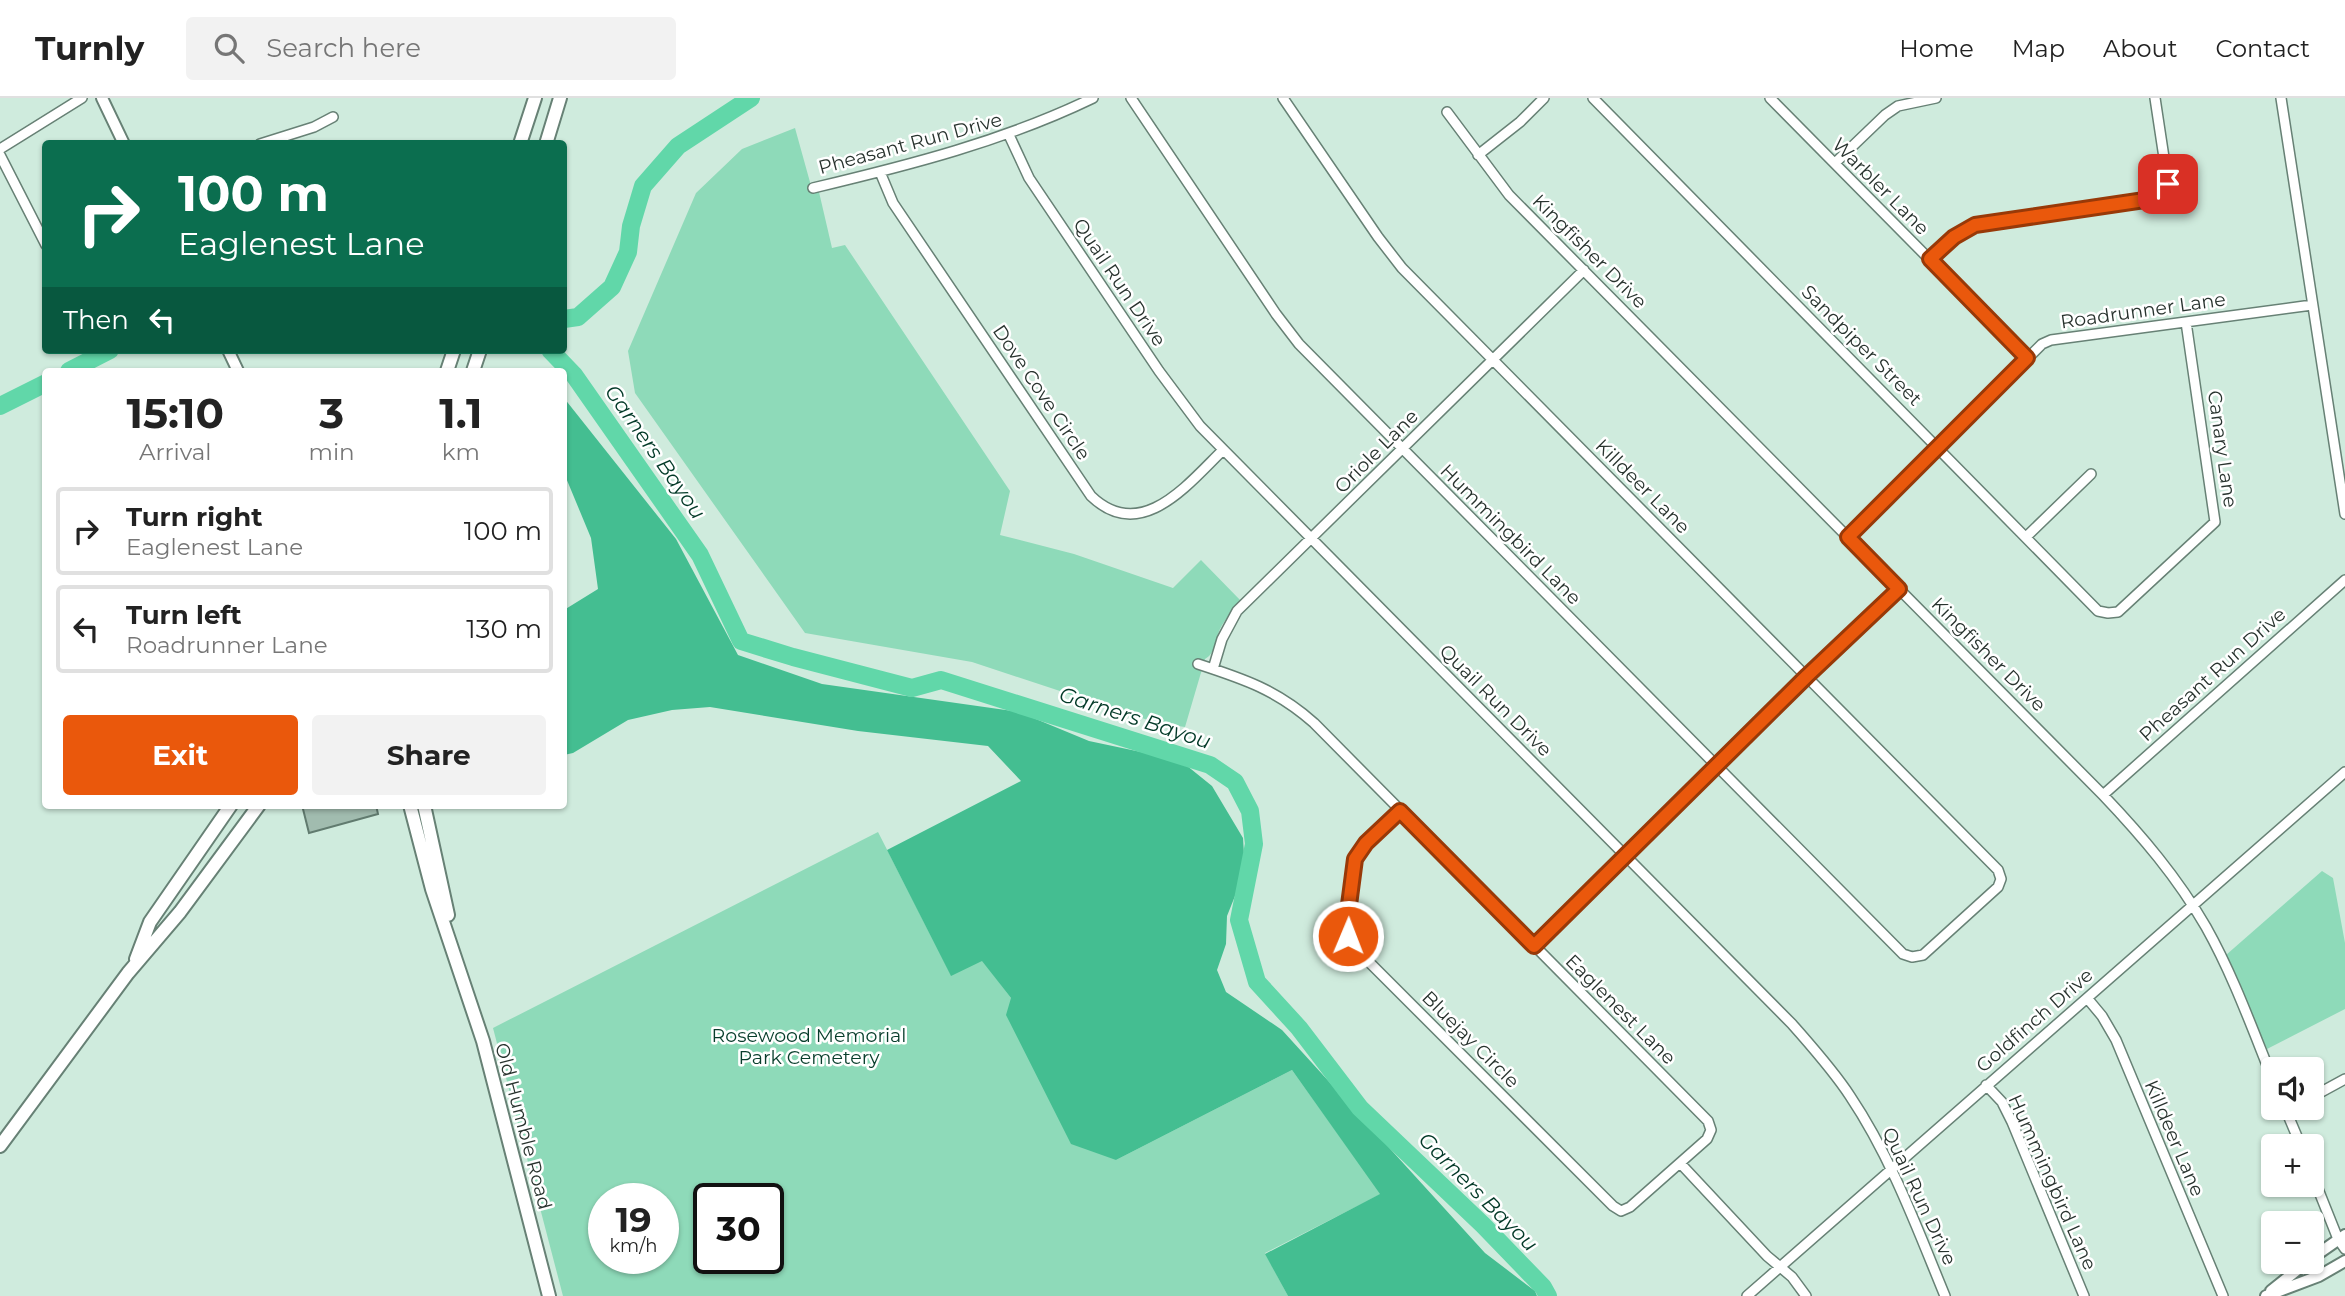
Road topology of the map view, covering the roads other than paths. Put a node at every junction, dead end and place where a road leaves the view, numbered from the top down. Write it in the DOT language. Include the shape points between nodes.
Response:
graph roads {
  1 [pos="82,98"];
  2 [pos="102,98"];
  3 [pos="535,98"];
  4 [pos="561,98"];
  5 [pos="1093,98"];
  6 [pos="1131,98"];
  7 [pos="1283,98"];
  8 [pos="1545,98"];
  9 [pos="1593,98"];
  10 [pos="1770,98"];
  11 [pos="1937,98"];
  12 [pos="2155,98"];
  13 [pos="2281,98"];
  14 [pos="1447,112"];
  15 [pos="529,116"];
  16 [pos="333,117"];
  17 [pos="552,124"];
  18 [pos="1009,135"];
  19 [pos="122,140"];
  20 [pos="273,140"];
  21 [pos="521,140"];
  22 [pos="547,140"];
  23 [pos="0,149"];
  24 [pos="0,155"];
  25 [pos="1478,155"];
  26 [pos="1835,163"];
  27 [pos="880,172"];
  28 [pos="813,188"];
  29 [pos="42,237"];
  30 [pos="1930,259"];
  31 [pos="1584,270"];
  32 [pos="2312,305"];
  33 [pos="2186,322"];
  34 [pos="2027,358"];
  35 [pos="1493,359"];
  36 [pos="1938,447"];
  37 [pos="1223,450"];
  38 [pos="1402,450"];
  39 [pos="2091,474"];
  40 [pos="2345,514"];
  41 [pos="1848,537"];
  42 [pos="2026,537"];
  43 [pos="1312,540"];
  44 [pos="2345,580"];
  45 [pos="1899,589"];
  46 [pos="2108,613"];
  47 [pos="1198,664"];
  48 [pos="1213,669"];
  49 [pos="1807,676"];
  50 [pos="1716,765"];
  51 [pos="2345,772"];
  52 [pos="2103,794"];
  53 [pos="228,809"];
  54 [pos="255,809"];
  55 [pos="411,809"];
  56 [pos="425,809"];
  57 [pos="1400,811"];
  58 [pos="1626,856"];
  59 [pos="2193,905"];
  60 [pos="1534,946"];
  61 [pos="1912,957"];
  62 [pos="460,966"];
  63 [pos="133,967"];
  64 [pos="2087,998"];
  65 [pos="2263,1057"];
  66 [pos="2345,1079"];
  67 [pos="1986,1085"];
  68 [pos="2324,1090"];
  69 [pos="0,1146"];
  70 [pos="1680,1163"];
  71 [pos="1892,1169"];
  72 [pos="2323,1197"];
  73 [pos="2343,1241"];
  74 [pos="2324,1251"];
  75 [pos="2345,1261"];
  76 [pos="1780,1266"];
  77 [pos="2293,1274"];
  78 [pos="549,1296"];
  79 [pos="1747,1296"];
  80 [pos="1806,1296"];
  81 [pos="1945,1296"];
  82 [pos="2084,1296"];
  83 [pos="2222,1296"];
  84 [pos="2266,1296"];
  1 -- 23 [label="street"];
  2 -- 19 [label="street"];
  3 -- 15 [label="main road"];
  4 -- 17 [label="main road"];
  5 -- 18 [label="street, Pheasant Run Drive"];
  6 -- 38 [label="street, Hummingbird Lane" via="1299,344"];
  7 -- 35 [label="street, Killdeer Lane" via="1402,268"];
  8 -- 25 [label="street"];
  9 -- 36 [label="street, Sandpiper Street"];
  10 -- 26 [label="street, Warbler Lane"];
  11 -- 26 [label="street" via="1898,106"];
  12 -- 30 [label="street" via="2168,184 2158,198 1975,225"];
  13 -- 32 [label="street"];
  14 -- 25 [label="street, Kingfisher Drive"];
  15 -- 17 [label="main road"];
  15 -- 21 [label="main road"];
  16 -- 20 [label="street"];
  17 -- 22 [label="main road"];
  18 -- 27 [label="street, Pheasant Run Drive"];
  18 -- 37 [label="street, Quail Run Drive" via="1029,178 1159,371"];
  24 -- 29 [label="street"];
  25 -- 31 [label="street, Kingfisher Drive" via="1509,195"];
  26 -- 30 [label="street, Warbler Lane"];
  27 -- 28 [label="street, Pheasant Run Drive"];
  27 -- 37 [label="street, Dove Cove Circle" via="893,203 1099,504 1129,514 1155,509"];
  30 -- 34 [label="street, Warbler Lane"];
  31 -- 35 [label="street, Oriole Lane"];
  31 -- 41 [label="street, Kingfisher Drive"];
  32 -- 33 [label="street, Roadrunner Lane"];
  32 -- 40 [label="street"];
  33 -- 34 [label="street, Roadrunner Lane" via="2051,340"];
  33 -- 46 [label="street, Canary Lane" via="2215,522 2118,612"];
  34 -- 36 [label="street, Roadrunner Lane"];
  35 -- 38 [label="street, Oriole Lane"];
  35 -- 49 [label="street, Killdeer Lane"];
  36 -- 41 [label="street, Roadrunner Lane"];
  36 -- 42 [label="street, Sandpiper Street"];
  37 -- 43 [label="street, Quail Run Drive"];
  38 -- 43 [label="street, Oriole Lane"];
  38 -- 50 [label="street, Hummingbird Lane"];
  39 -- 42 [label="street"];
  41 -- 45 [label="street, Kingfisher Drive"];
  42 -- 46 [label="street, Sandpiper Street" via="2098,611"];
  43 -- 48 [label="street, Oriole Lane" via="1237,611"];
  43 -- 58 [label="street, Quail Run Drive"];
  44 -- 52 [label="street, Pheasant Run Drive"];
  45 -- 49 [label="street"];
  45 -- 52 [label="street, Kingfisher Drive"];
  47 -- 48 [label="street, Eaglenest Lane"];
  48 -- 57 [label="street, Eaglenest Lane" via="1258,684 1298,709"];
  49 -- 50 [label="street"];
  49 -- 61 [label="street, Killdeer Lane" via="1998,870 1998,887 1923,954"];
  50 -- 58 [label="street"];
  50 -- 61 [label="street, Hummingbird Lane" via="1903,954"];
  51 -- 59 [label="street, Goldfinch Drive"];
  52 -- 59 [label="street, Kingfisher Drive" via="2151,846"];
  53 -- 63 [label="main road" via="150,922"];
  54 -- 63 [label="main road" via="180,912"];
  55 -- 62 [label="main road, Old Humble Road" via="432,889"];
  56 -- 62 [label="main road, Old Humble Road"];
  57 -- 60 [label="street, Eaglenest Lane"];
  57 -- 70 [label="street, Bluejay Circle" via="1355,859 1346,928 1351,944 1613,1206 1621,1211 1630,1207"];
  58 -- 60 [label="street"];
  58 -- 71 [label="street, Quail Run Drive" via="1826,1063"];
  59 -- 64 [label="street, Goldfinch Drive"];
  59 -- 65 [label="street, Kingfisher Drive" via="2226,967"];
  60 -- 70 [label="street, Eaglenest Lane" via="1708,1121 1707,1139"];
  62 -- 78 [label="main road, Old Humble Road"];
  63 -- 69 [label="main road"];
  64 -- 67 [label="street, Goldfinch Drive"];
  64 -- 83 [label="street, Killdeer Lane" via="2116,1040"];
  66 -- 68 [label="street"];
  67 -- 71 [label="street, Goldfinch Drive"];
  67 -- 82 [label="street, Hummingbird Lane" via="2012,1122"];
  70 -- 76 [label="street"];
  71 -- 76 [label="street, Goldfinch Drive"];
  71 -- 81 [label="street, Quail Run Drive"];
  72 -- 73 [label="street"];
  73 -- 74 [label="street"];
  75 -- 84 [label="street"];
  76 -- 79 [label="street, Goldfinch Drive"];
  76 -- 80 [label="street"];
  77 -- 84 [label="street"];
}
